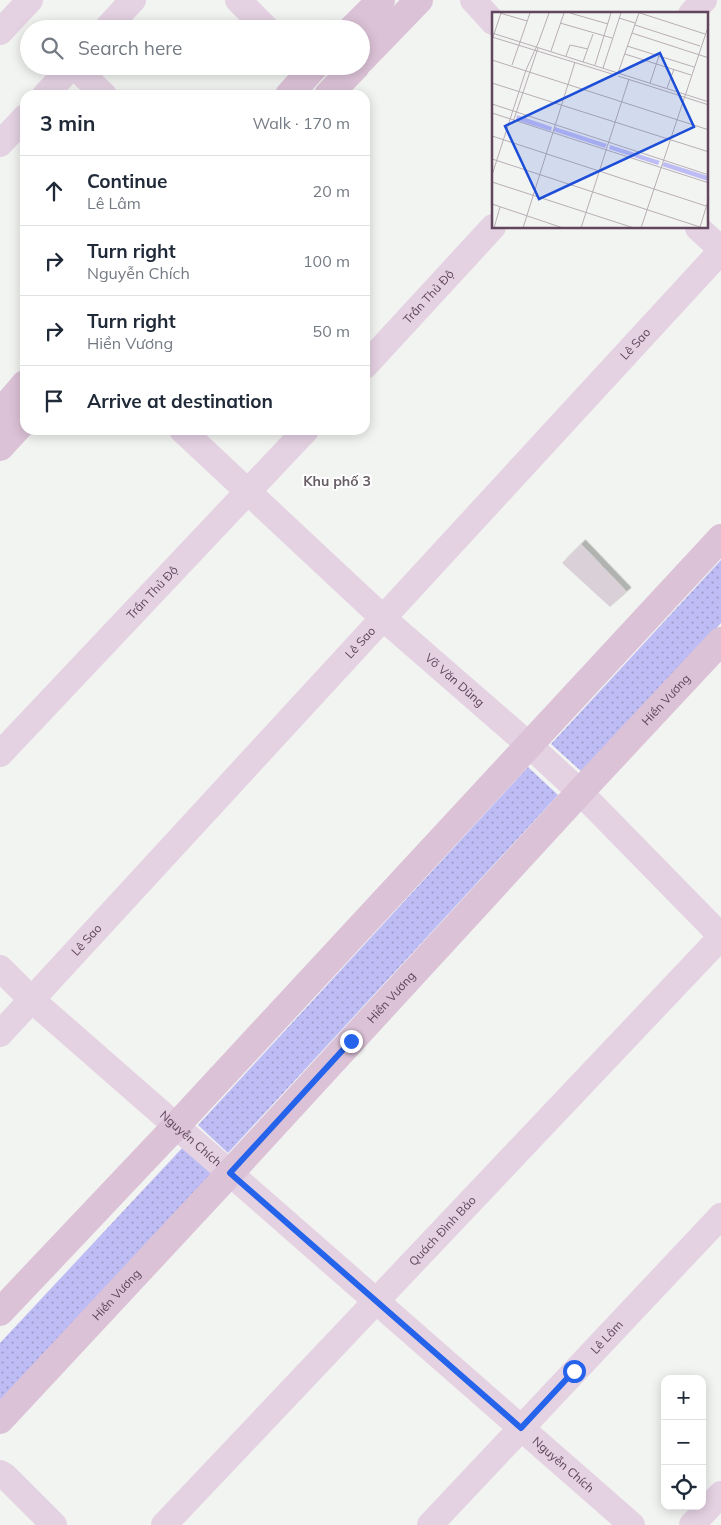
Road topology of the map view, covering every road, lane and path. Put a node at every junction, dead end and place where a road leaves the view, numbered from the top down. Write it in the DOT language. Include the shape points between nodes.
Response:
graph roads {
  1 [pos="133,0"];
  2 [pos="238,0"];
  3 [pos="381,0"];
  4 [pos="419,0"];
  5 [pos="473,0"];
  6 [pos="704,0"];
  7 [pos="694,12"];
  8 [pos="27,14"];
  9 [pos="114,20"];
  10 [pos="258,20"];
  11 [pos="361,20"];
  12 [pos="492,20"];
  13 [pos="0,32"];
  14 [pos="370,51"];
  15 [pos="64,75"];
  16 [pos="83,75"];
  17 [pos="305,75"];
  18 [pos="347,75"];
  19 [pos="50,90"];
  20 [pos="99,90"];
  21 [pos="293,90"];
  22 [pos="333,90"];
  23 [pos="20,122"];
  24 [pos="0,144"];
  25 [pos="493,229"];
  26 [pos="699,229"];
  27 [pos="721,250"];
  28 [pos="370,361"];
  29 [pos="20,394"];
  30 [pos="9,416"];
  31 [pos="187,435"];
  32 [pos="301,435"];
  33 [pos="0,448"];
  34 [pos="249,492"];
  35 [pos="721,538"];
  36 [pos="383,618"];
  37 [pos="721,641"];
  38 [pos="529,745"];
  39 [pos="0,754"];
  40 [pos="580,792"];
  41 [pos="721,936"];
  42 [pos="0,968"];
  43 [pos="32,1000"];
  44 [pos="0,1034"];
  45 [pos="176,1126"];
  46 [pos="230,1173"];
  47 [pos="721,1216"];
  48 [pos="375,1300"];
  49 [pos="0,1312"];
  50 [pos="0,1420"];
  51 [pos="521,1428"];
  52 [pos="2,1470"];
  53 [pos="721,1494"];
  54 [pos="54,1525"];
  55 [pos="164,1525"];
  56 [pos="430,1525"];
  57 [pos="632,1525"];
  58 [pos="692,1525"];
  1 -- 9 [label="street"];
  2 -- 10 [label="street"];
  3 -- 11 [label="street"];
  4 -- 14 [label="street"];
  5 -- 12 [label="street"];
  6 -- 7 [label="street"];
  8 -- 13 [label="street"];
  15 -- 19 [label="street"];
  16 -- 20 [label="street"];
  17 -- 21 [label="street"];
  18 -- 22 [label="street"];
  23 -- 24 [label="street"];
  25 -- 28 [label="street, Trần Thủ Độ"];
  26 -- 27 [label="street"];
  27 -- 36 [label="street, Lê Sao"];
  29 -- 30 [label="street"];
  30 -- 33 [label="street"];
  31 -- 34 [label="street, Võ Văn Dũng"];
  32 -- 34 [label="street, Trần Thủ Độ"];
  34 -- 36 [label="street, Võ Văn Dũng"];
  34 -- 39 [label="street, Trần Thủ Độ"];
  35 -- 38 [label="street"];
  36 -- 38 [label="street, Võ Văn Dũng"];
  36 -- 43 [label="street, Lê Sao"];
  37 -- 40 [label="street, Hiền Vương"];
  38 -- 40 [label="street, Võ Văn Dũng"];
  38 -- 45 [label="street"];
  40 -- 41 [label="street, Võ Văn Dũng"];
  40 -- 46 [label="street, Hiền Vương"];
  41 -- 48 [label="street, Quách Đình Bảo"];
  42 -- 43 [label="street, Nguyễn Chích"];
  43 -- 44 [label="street, Lê Sao"];
  43 -- 45 [label="street, Nguyễn Chích"];
  45 -- 46 [label="street, Nguyễn Chích"];
  45 -- 49 [label="street"];
  46 -- 48 [label="street, Nguyễn Chích"];
  46 -- 50 [label="street, Hiền Vương"];
  47 -- 51 [label="street, Lê Lâm"];
  48 -- 51 [label="street, Nguyễn Chích"];
  48 -- 55 [label="street, Quách Đình Bảo"];
  51 -- 56 [label="street, Lê Lâm"];
  51 -- 57 [label="street, Nguyễn Chích"];
  52 -- 54 [label="street"];
  53 -- 58 [label="street"];
}
